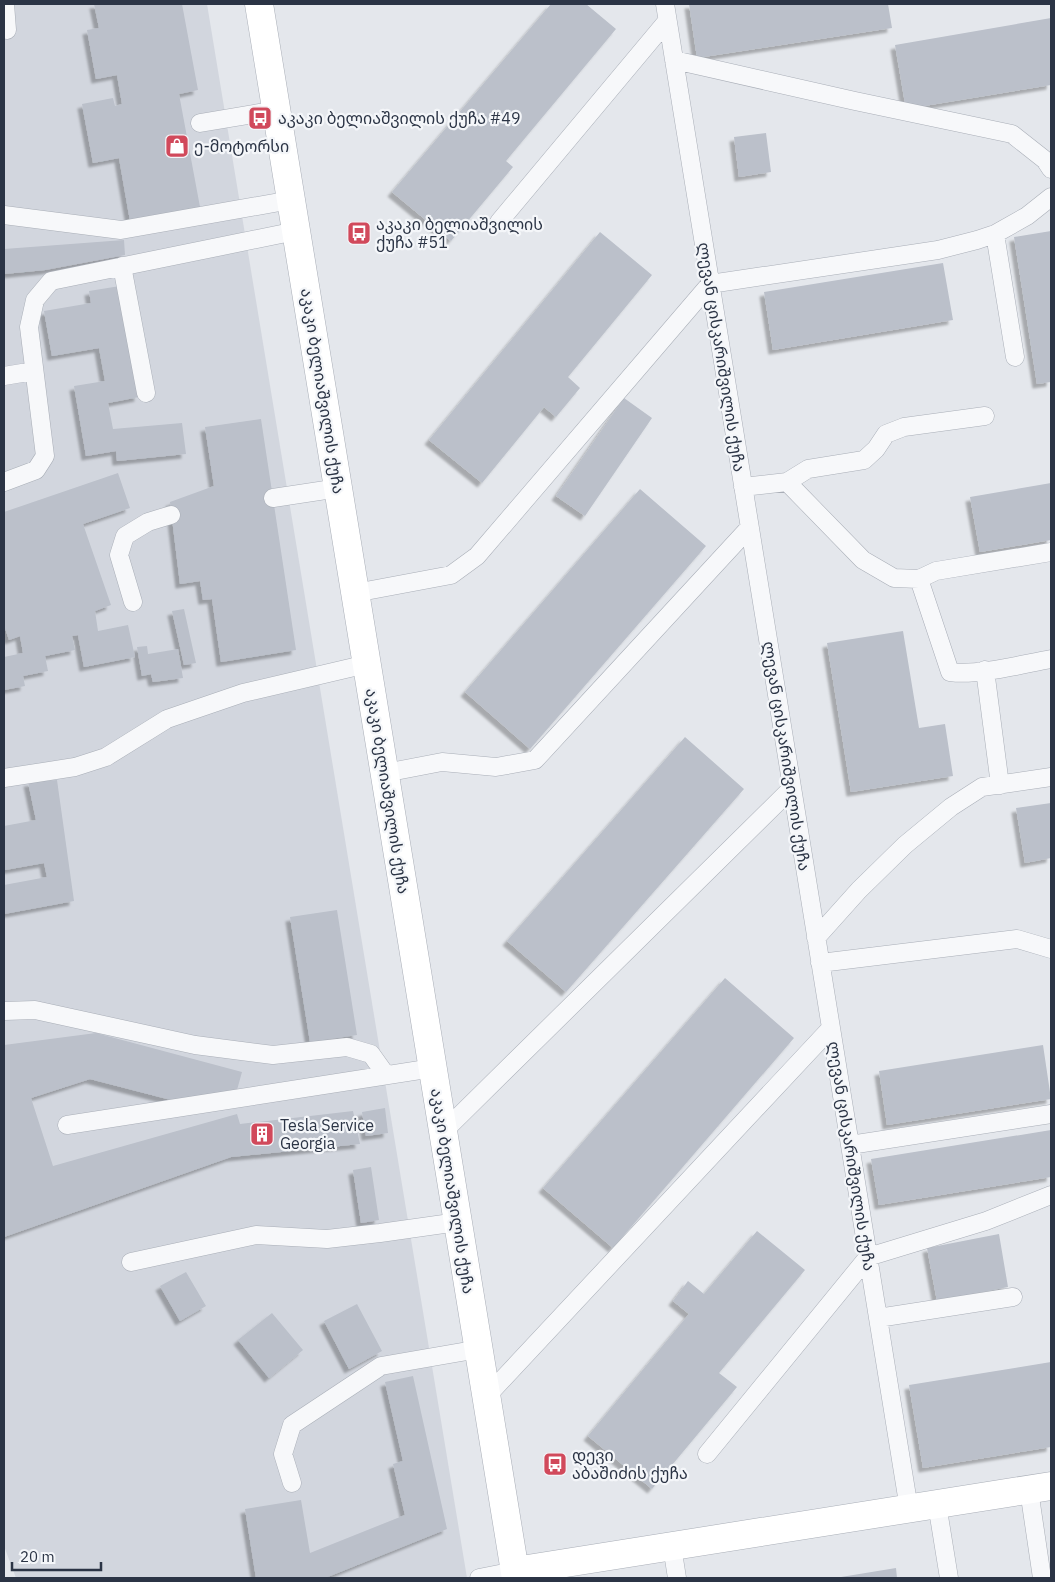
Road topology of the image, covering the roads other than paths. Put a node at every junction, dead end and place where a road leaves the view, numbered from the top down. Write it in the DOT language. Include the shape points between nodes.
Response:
graph roads {
  1 [pos="5,4"];
  2 [pos="259,4"];
  3 [pos="666,12"];
  4 [pos="7,30"];
  5 [pos="674,60"];
  6 [pos="277,110"];
  7 [pos="200,123"];
  8 [pos="1051,169"];
  9 [pos="1051,197"];
  10 [pos="291,200"];
  11 [pos="4,215"];
  12 [pos="499,222"];
  13 [pos="296,231"];
  14 [pos="995,234"];
  15 [pos="122,266"];
  16 [pos="710,284"];
  17 [pos="1014,357"];
  18 [pos="34,371"];
  19 [pos="4,376"];
  20 [pos="146,393"];
  21 [pos="986,416"];
  22 [pos="4,482"];
  23 [pos="787,482"];
  24 [pos="743,487"];
  25 [pos="338,488"];
  26 [pos="273,498"];
  27 [pos="171,515"];
  28 [pos="750,528"];
  29 [pos="1051,552"];
  30 [pos="919,580"];
  31 [pos="355,592"];
  32 [pos="133,602"];
  33 [pos="1051,659"];
  34 [pos="367,664"];
  35 [pos="985,670"];
  36 [pos="385,773"];
  37 [pos="1051,777"];
  38 [pos="4,778"];
  39 [pos="1000,785"];
  40 [pos="792,788"];
  41 [pos="816,938"];
  42 [pos="1051,949"];
  43 [pos="820,963"];
  44 [pos="4,1011"];
  45 [pos="831,1028"];
  46 [pos="433,1068"];
  47 [pos="386,1074"];
  48 [pos="1051,1114"];
  49 [pos="67,1126"];
  50 [pos="443,1132"];
  51 [pos="850,1145"];
  52 [pos="1051,1194"];
  53 [pos="458,1222"];
  54 [pos="868,1257"];
  55 [pos="131,1262"];
  56 [pos="1013,1297"];
  57 [pos="878,1318"];
  58 [pos="479,1349"];
  59 [pos="486,1396"];
  60 [pos="707,1454"];
  61 [pos="292,1483"];
  62 [pos="1040,1488"];
  63 [pos="937,1504"];
  64 [pos="909,1509"];
  65 [pos="672,1546"];
  66 [pos="516,1574"];
  67 [pos="479,1578"];
  68 [pos="677,1578"];
  69 [pos="949,1578"];
  70 [pos="1042,1578"];
  1 -- 4 [label="lane"];
  2 -- 6 [label="main road, აკაკი ბელიაშვილის ქუჩა"];
  3 -- 5 [label="lane, ლევან ცისკარიშვილის ქუჩა"];
  3 -- 12 [label="lane"];
  5 -- 8 [label="lane" via="1012,134 1045,160"];
  5 -- 16 [label="lane, ლევან ცისკარიშვილის ქუჩა"];
  6 -- 7 [label="lane"];
  6 -- 10 [label="main road, აკაკი ბელიაშვილის ქუჩა"];
  9 -- 14 [label="lane"];
  10 -- 11 [label="lane" via="120,230"];
  10 -- 13 [label="main road, აკაკი ბელიაშვილის ქუჩა"];
  13 -- 15 [label="lane"];
  13 -- 25 [label="main road, აკაკი ბელიაშვილის ქუჩა"];
  14 -- 16 [label="lane" via="938,250"];
  14 -- 17 [label="lane"];
  15 -- 18 [label="lane" via="51,281 35,300 29,327"];
  15 -- 20 [label="lane"];
  16 -- 24 [label="lane, ლევან ცისკარიშვილის ქუჩა"];
  16 -- 31 [label="lane" via="477,556 451,575"];
  18 -- 19 [label="lane"];
  18 -- 22 [label="lane" via="45,456 36,470"];
  21 -- 23 [label="lane" via="904,428 886,434 864,460 808,469"];
  23 -- 24 [label="lane"];
  23 -- 30 [label="lane" via="863,560 894,578"];
  24 -- 28 [label="lane, ლევან ცისკარიშვილის ქუჩა"];
  25 -- 26 [label="lane"];
  25 -- 31 [label="main road, აკაკი ბელიაშვილის ქუჩა"];
  27 -- 32 [label="lane" via="148,522 125,536 119,555"];
  28 -- 36 [label="lane" via="536,760 496,767 442,762"];
  28 -- 40 [label="lane, ლევან ცისკარიშვილის ქუჩა"];
  29 -- 30 [label="lane" via="936,571"];
  30 -- 35 [label="lane" via="950,672"];
  31 -- 34 [label="main road, აკაკი ბელიაშვილის ქუჩა"];
  33 -- 35 [label="lane"];
  34 -- 36 [label="main road, აკაკი ბელიაშვილის ქუჩა"];
  34 -- 38 [label="lane" via="243,693 167,719 106,758 75,767"];
  35 -- 39 [label="lane"];
  36 -- 46 [label="main road, აკაკი ბელიაშვილის ქუჩა"];
  37 -- 39 [label="lane"];
  39 -- 41 [label="lane" via="982,787 951,807 905,845"];
  40 -- 41 [label="lane, ლევან ცისკარიშვილის ქუჩა"];
  40 -- 50 [label="lane"];
  41 -- 43 [label="lane, ლევან ცისკარიშვილის ქუჩა"];
  42 -- 43 [label="lane" via="1017,939"];
  43 -- 45 [label="lane, ლევან ცისკარიშვილის ქუჩა"];
  44 -- 47 [label="lane" via="36,1010 195,1044 273,1055 347,1047 371,1054"];
  45 -- 51 [label="lane, ლევან ცისკარიშვილის ქუჩა"];
  45 -- 59 [label="lane"];
  46 -- 47 [label="lane"];
  46 -- 50 [label="main road, აკაკი ბელიაშვილის ქუჩა"];
  47 -- 49 [label="lane"];
  48 -- 51 [label="lane"];
  50 -- 53 [label="main road, აკაკი ბელიაშვილის ქუჩა"];
  51 -- 54 [label="lane, ლევან ცისკარიშვილის ქუჩა"];
  52 -- 54 [label="lane" via="986,1221"];
  53 -- 55 [label="lane" via="327,1239 256,1235"];
  53 -- 58 [label="main road, აკაკი ბელიაშვილის ქუჩა"];
  54 -- 57 [label="lane, ლევან ცისკარიშვილის ქუჩა"];
  54 -- 60 [label="lane"];
  56 -- 57 [label="lane"];
  57 -- 64 [label="lane, ლევან ცისკარიშვილის ქუჩა"];
  58 -- 59 [label="main road, აკაკი ბელიაშვილის ქუჩა"];
  58 -- 61 [label="lane" via="381,1366 292,1425 283,1454"];
  59 -- 66 [label="main road, აკაკი ბელიაშვილის ქუჩა"];
  62 -- 63 [label="main road"];
  62 -- 70 [label="lane"];
  63 -- 64 [label="main road"];
  63 -- 69 [label="lane"];
  64 -- 65 [label="main road"];
  65 -- 66 [label="main road"];
  65 -- 68 [label="lane"];
  66 -- 67 [label="lane"];
}
